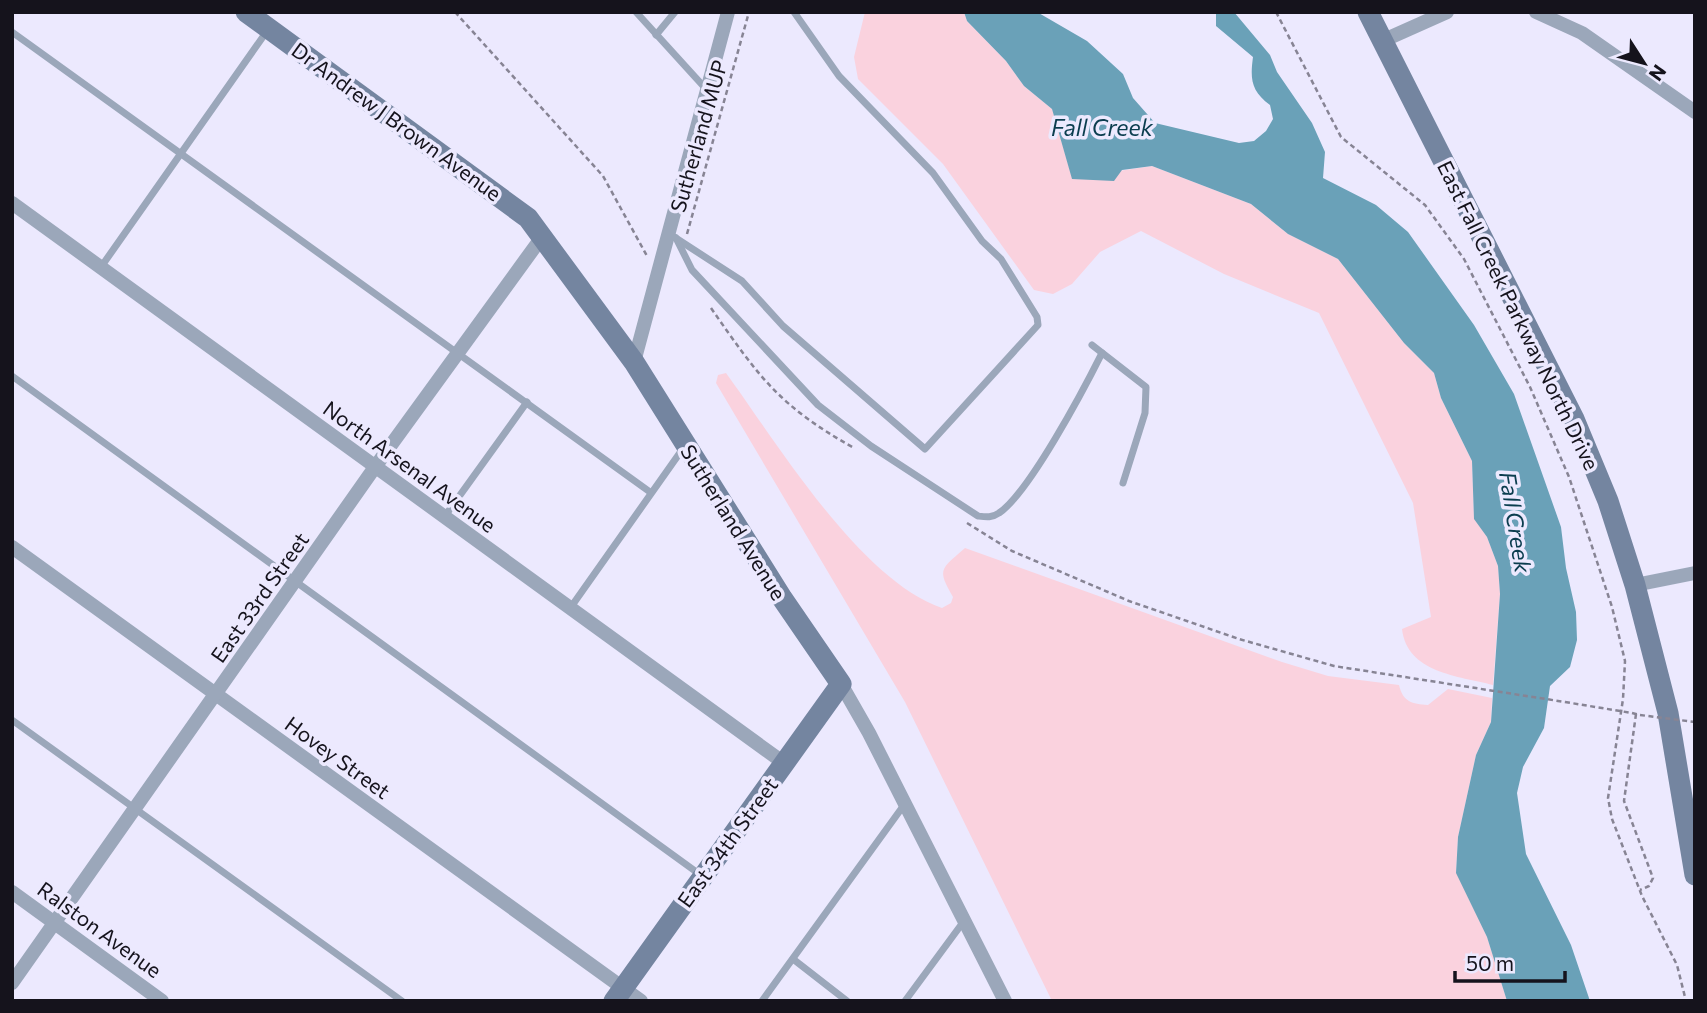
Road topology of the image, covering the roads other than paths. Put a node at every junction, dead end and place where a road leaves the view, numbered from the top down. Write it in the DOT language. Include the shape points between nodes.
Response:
graph roads {
  1 [pos="246,12"];
  2 [pos="636,12"];
  3 [pos="675,12"];
  4 [pos="728,12"];
  5 [pos="794,12"];
  6 [pos="1368,12"];
  7 [pos="1447,12"];
  8 [pos="1536,12"];
  9 [pos="269,29"];
  10 [pos="12,32"];
  11 [pos="656,35"];
  12 [pos="1382,41"];
  13 [pos="707,90"];
  14 [pos="1695,112"];
  15 [pos="180,154"];
  16 [pos="12,204"];
  17 [pos="672,236"];
  18 [pos="542,237"];
  19 [pos="100,268"];
  20 [pos="1092,345"];
  21 [pos="458,352"];
  22 [pos="1102,353"];
  23 [pos="634,362"];
  24 [pos="12,376"];
  25 [pos="527,402"];
  26 [pos="685,445"];
  27 [pos="375,467"];
  28 [pos="1123,483"];
  29 [pos="650,492"];
  30 [pos="444,517"];
  31 [pos="12,547"];
  32 [pos="1695,573"];
  33 [pos="295,582"];
  34 [pos="1636,586"];
  35 [pos="571,607"];
  36 [pos="841,684"];
  37 [pos="216,695"];
  38 [pos="12,720"];
  39 [pos="784,763"];
  40 [pos="905,804"];
  41 [pos="136,808"];
  42 [pos="1695,875"];
  43 [pos="703,876"];
  44 [pos="12,892"];
  45 [pos="964,921"];
  46 [pos="55,923"];
  47 [pos="793,959"];
  48 [pos="12,983"];
  49 [pos="618,994"];
  50 [pos="162,1001"];
  51 [pos="402,1001"];
  52 [pos="640,1001"];
  53 [pos="762,1001"];
  54 [pos="847,1001"];
  55 [pos="905,1001"];
  56 [pos="1005,1001"];
  1 -- 9 [label="main road, Dr Andrew J Brown Avenue"];
  2 -- 11 [label="lane"];
  3 -- 11 [label="lane"];
  4 -- 13 [label="street"];
  5 -- 17 [label="lane" via="839,76 933,173 982,241 1002,260 1038,325 925,449 783,326 742,281"];
  6 -- 12 [label="main road, East Fall Creek Parkway North Drive"];
  7 -- 12 [label="street"];
  8 -- 14 [label="street" via="1582,33"];
  9 -- 15 [label="lane"];
  9 -- 18 [label="main road, Dr Andrew J Brown Avenue" via="516,207"];
  10 -- 15 [label="lane"];
  11 -- 13 [label="lane"];
  12 -- 34 [label="main road, East Fall Creek Parkway North Drive" via="1574,419"];
  13 -- 17 [label="street"];
  15 -- 19 [label="lane"];
  15 -- 21 [label="lane"];
  16 -- 19 [label="street, North Arsenal Avenue"];
  17 -- 22 [label="lane" via="692,270 818,405 978,516 1001,512 1022,487"];
  17 -- 23 [label="street"];
  18 -- 21 [label="street, East 33rd Street"];
  18 -- 23 [label="main road, Dr Andrew J Brown Avenue"];
  19 -- 27 [label="street, North Arsenal Avenue"];
  20 -- 22 [label="lane"];
  21 -- 25 [label="lane"];
  21 -- 27 [label="street, East 33rd Street"];
  22 -- 28 [label="lane" via="1146,387 1145,413"];
  23 -- 26 [label="main road, Sutherland Avenue"];
  24 -- 33 [label="lane"];
  25 -- 29 [label="lane"];
  25 -- 30 [label="lane"];
  26 -- 29 [label="lane"];
  26 -- 36 [label="main road, Sutherland Avenue"];
  27 -- 30 [label="street, North Arsenal Avenue"];
  27 -- 33 [label="street, East 33rd Street"];
  29 -- 35 [label="lane"];
  30 -- 35 [label="street, North Arsenal Avenue"];
  31 -- 37 [label="street, Hovey Street"];
  32 -- 34 [label="street"];
  33 -- 37 [label="street, East 33rd Street"];
  33 -- 43 [label="lane"];
  34 -- 42 [label="main road, East Fall Creek Parkway North Drive" via="1668,713"];
  35 -- 39 [label="street, North Arsenal Avenue"];
  36 -- 39 [label="main road, East 34th Street"];
  36 -- 40 [label="street, Sutherland Avenue"];
  37 -- 41 [label="street, East 33rd Street"];
  37 -- 49 [label="street, Hovey Street"];
  38 -- 41 [label="lane"];
  39 -- 43 [label="main road, East 34th Street"];
  40 -- 45 [label="street, Sutherland Avenue"];
  40 -- 47 [label="lane"];
  41 -- 46 [label="street, East 33rd Street"];
  41 -- 51 [label="lane"];
  43 -- 49 [label="main road, East 34th Street"];
  44 -- 46 [label="street, Ralston Avenue"];
  45 -- 55 [label="lane"];
  45 -- 56 [label="street, Sutherland Avenue"];
  46 -- 48 [label="street, East 33rd Street"];
  46 -- 50 [label="street, Ralston Avenue"];
  47 -- 53 [label="lane"];
  47 -- 54 [label="lane"];
  49 -- 52 [label="street, Hovey Street"];
}
